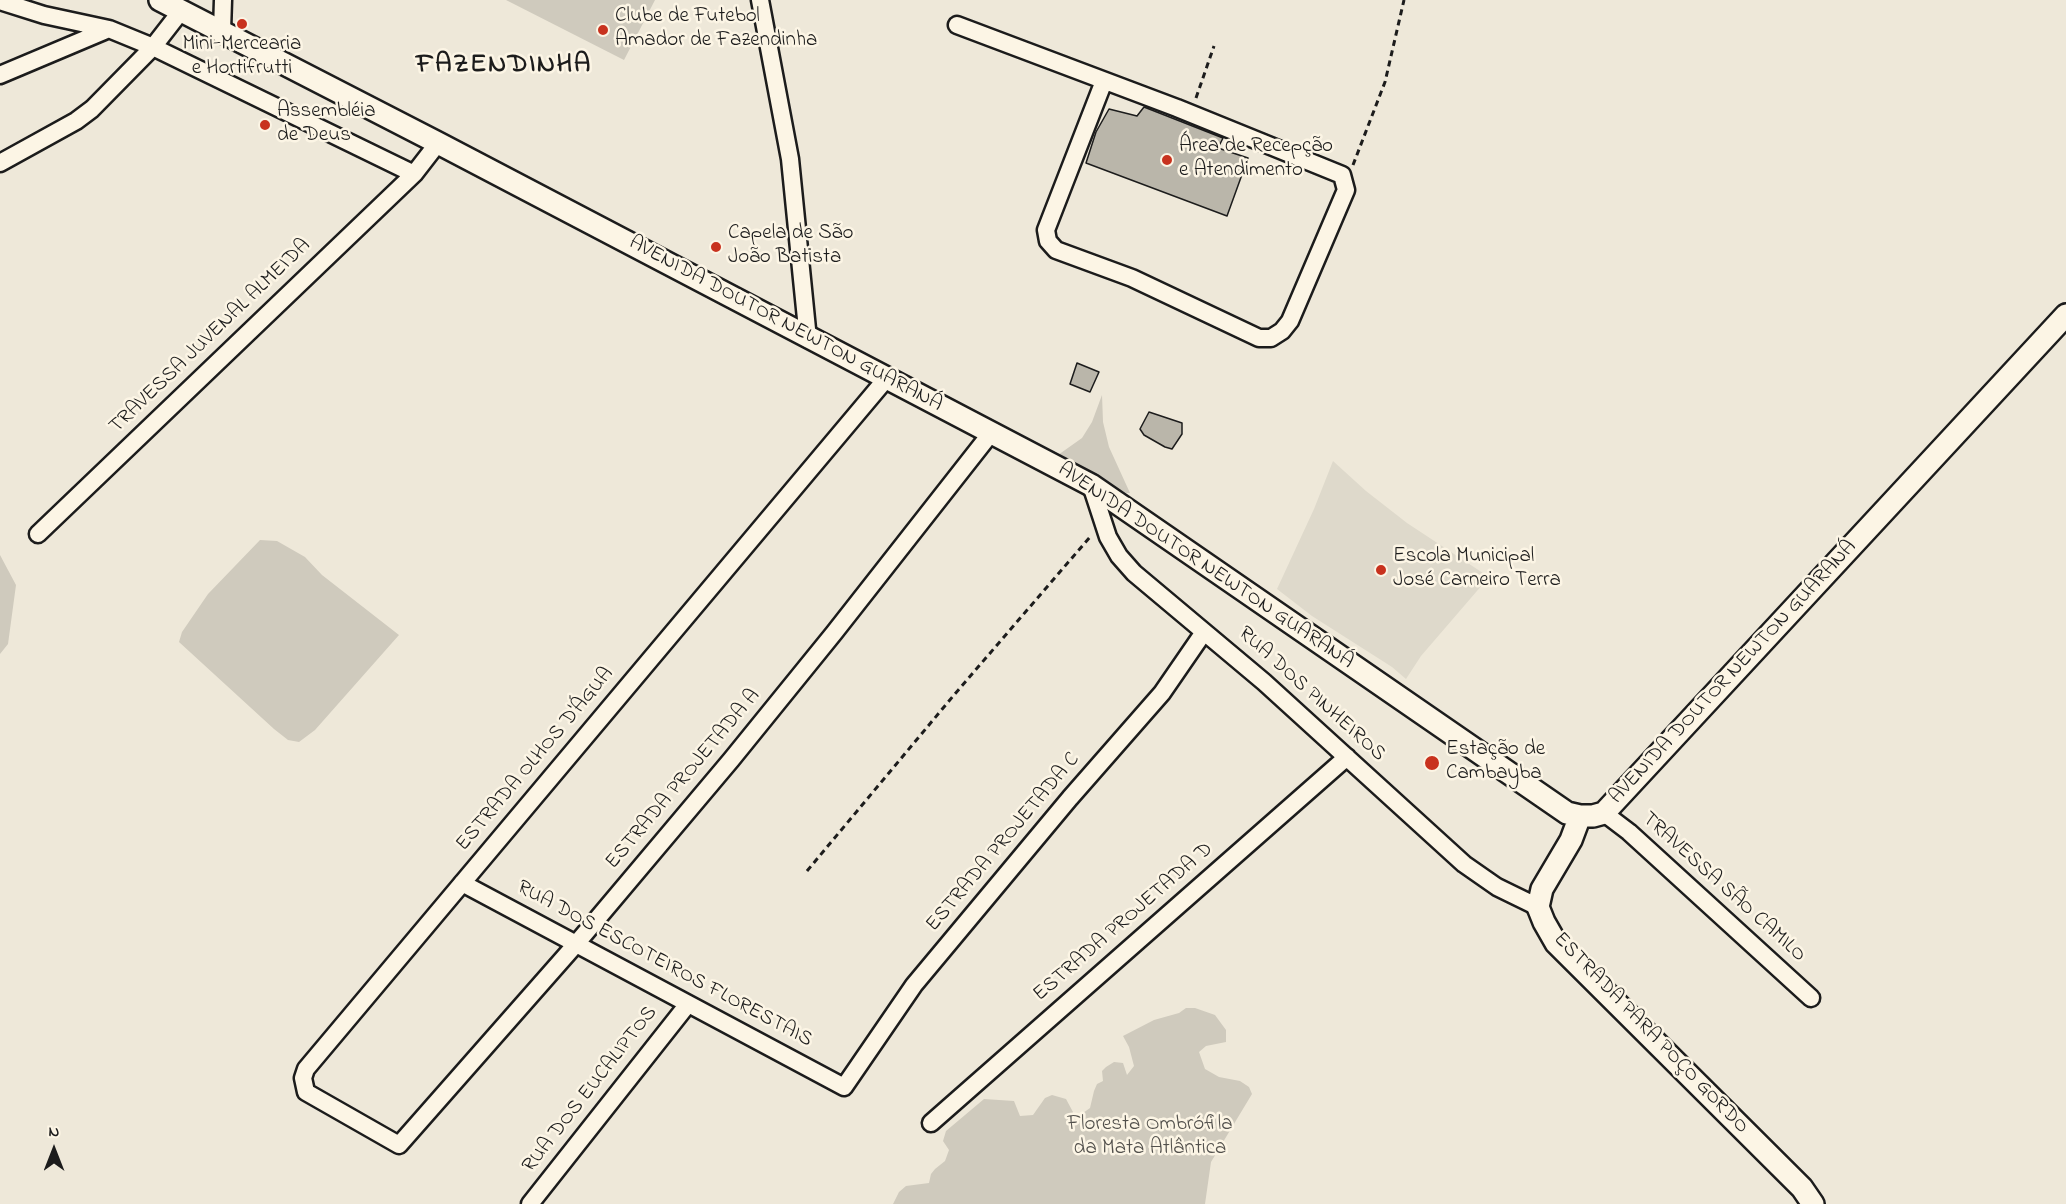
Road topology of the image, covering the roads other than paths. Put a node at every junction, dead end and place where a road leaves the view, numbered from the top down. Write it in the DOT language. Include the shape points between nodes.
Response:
graph roads {
  1 [pos="0,0"];
  2 [pos="160,0"];
  3 [pos="223,0"];
  4 [pos="760,0"];
  5 [pos="181,11"];
  6 [pos="957,25"];
  7 [pos="109,29"];
  8 [pos="222,31"];
  9 [pos="153,47"];
  10 [pos="0,75"];
  11 [pos="1104,81"];
  12 [pos="438,143"];
  13 [pos="0,163"];
  14 [pos="414,174"];
  15 [pos="2066,315"];
  16 [pos="808,339"];
  17 [pos="886,379"];
  18 [pos="991,433"];
  19 [pos="1090,485"];
  20 [pos="38,534"];
  21 [pos="1204,632"];
  22 [pos="1347,757"];
  23 [pos="1604,813"];
  24 [pos="1580,816"];
  25 [pos="462,883"];
  26 [pos="1538,907"];
  27 [pos="576,944"];
  28 [pos="1811,998"];
  29 [pos="688,1004"];
  30 [pos="844,1087"];
  31 [pos="931,1123"];
  32 [pos="399,1145"];
  33 [pos="530,1204"];
  34 [pos="1813,1204"];
  1 -- 7 [label="street" via="44,15"];
  2 -- 5 [label="main road, AVENIDA DOUTOR NEWTON GUARANÁ"];
  3 -- 8 [label="street"];
  4 -- 16 [label="street" via="790,159"];
  5 -- 8 [label="main road, AVENIDA DOUTOR NEWTON GUARANÁ"];
  5 -- 9 [label="street"];
  6 -- 11 [label="street"];
  7 -- 9 [label="street"];
  7 -- 10 [label="street"];
  8 -- 12 [label="main road, AVENIDA DOUTOR NEWTON GUARANÁ"];
  9 -- 13 [label="street" via="92,109"];
  9 -- 14 [label="street"];
  11 -- 11 [label="street" via="1046,230 1048,241 1056,249 1132,278 1259,338 1271,338 1282,331 1290,321 1346,190 1342,176"];
  12 -- 14 [label="street, TRAVESSA JUVENAL ALMEIDA"];
  12 -- 16 [label="main road, AVENIDA DOUTOR NEWTON GUARANÁ"];
  14 -- 20 [label="street, TRAVESSA JUVENAL ALMEIDA"];
  15 -- 23 [label="main road, AVENIDA DOUTOR NEWTON GUARANÁ"];
  16 -- 17 [label="main road, AVENIDA DOUTOR NEWTON GUARANÁ"];
  17 -- 18 [label="main road, AVENIDA DOUTOR NEWTON GUARANÁ"];
  17 -- 25 [label="street, ESTRADA OLHOS D'ÁGUA"];
  18 -- 19 [label="main road, AVENIDA DOUTOR NEWTON GUARANÁ"];
  18 -- 27 [label="street, ESTRADA PROJETADA A" via="746,742"];
  19 -- 21 [label="street, RUA DOS PINHEIROS" via="1119,556"];
  19 -- 24 [label="main road, AVENIDA DOUTOR NEWTON GUARANÁ" via="1567,813"];
  21 -- 22 [label="street, RUA DOS PINHEIROS"];
  21 -- 30 [label="street, ESTRADA PROJETADA C" via="1162,693 914,985"];
  22 -- 26 [label="street, RUA DOS PINHEIROS" via="1464,864 1497,887"];
  22 -- 31 [label="street, ESTRADA PROJETADA D"];
  23 -- 24 [label="main road, AVENIDA DOUTOR NEWTON GUARANÁ"];
  23 -- 28 [label="street, TRAVESSA SÃO CAMILO" via="1638,839"];
  24 -- 26 [label="main road" via="1571,840 1542,889"];
  25 -- 27 [label="street, RUA DOS ESCOTEIROS FLORESTAIS"];
  25 -- 32 [label="street, ESTRADA OLHOS D'ÁGUA" via="306,1069 303,1078 306,1092"];
  26 -- 34 [label="main road, ESTRADA PARA POÇO GORDO" via="1556,942 1802,1188"];
  27 -- 29 [label="street, RUA DOS ESCOTEIROS FLORESTAIS"];
  27 -- 32 [label="street, ESTRADA PROJETADA A"];
  29 -- 30 [label="street, RUA DOS ESCOTEIROS FLORESTAIS"];
  29 -- 33 [label="street, RUA DOS EUCALIPTOS"];
}
